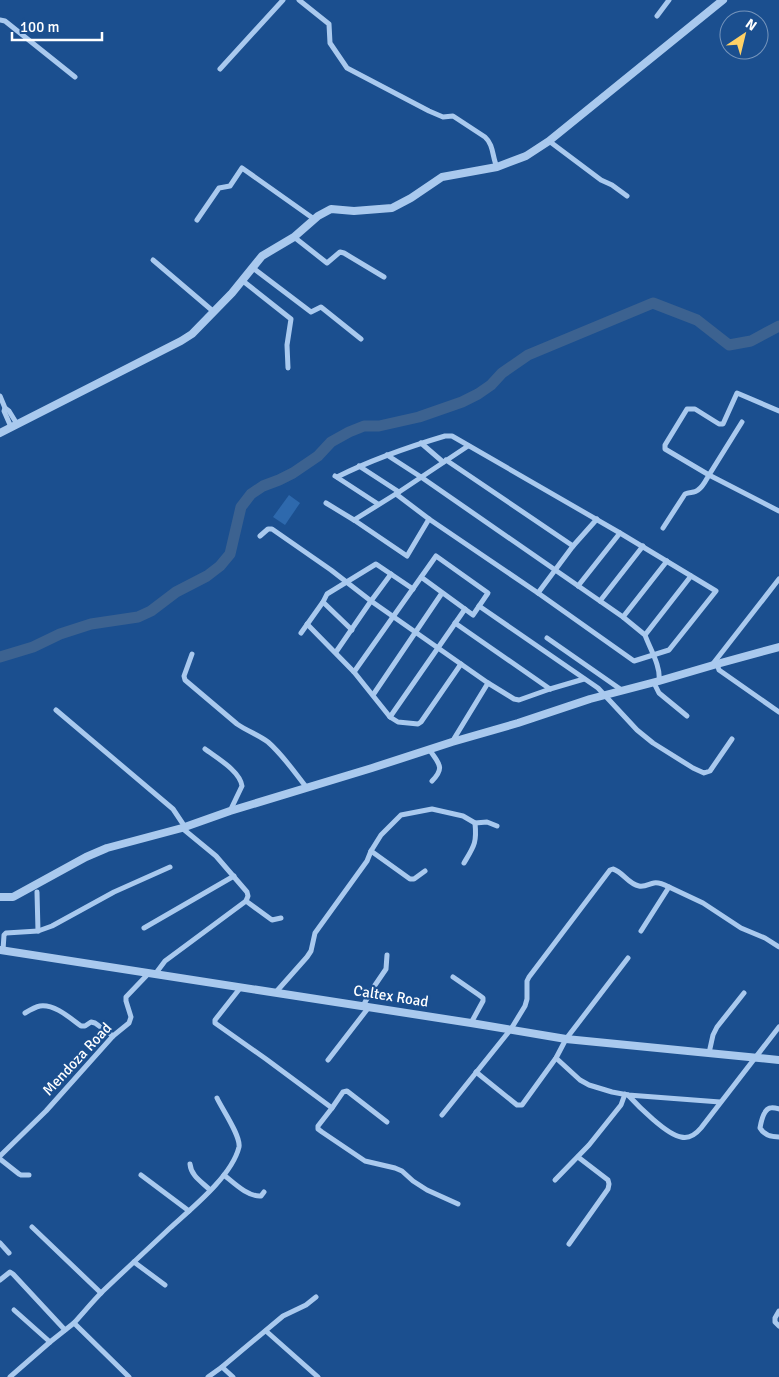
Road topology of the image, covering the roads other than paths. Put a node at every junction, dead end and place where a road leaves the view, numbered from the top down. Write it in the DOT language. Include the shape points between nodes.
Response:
graph roads {
  1 [pos="283,0"];
  2 [pos="299,0"];
  3 [pos="669,0"];
  4 [pos="723,0"];
  5 [pos="657,16"];
  6 [pos="0,20"];
  7 [pos="220,69"];
  8 [pos="75,77"];
  9 [pos="549,141"];
  10 [pos="497,167"];
  11 [pos="627,196"];
  12 [pos="314,219"];
  13 [pos="197,220"];
  14 [pos="294,237"];
  15 [pos="153,260"];
  16 [pos="253,268"];
  17 [pos="384,277"];
  18 [pos="243,281"];
  19 [pos="214,312"];
  20 [pos="361,339"];
  21 [pos="288,368"];
  22 [pos="0,400"];
  23 [pos="779,410"];
  24 [pos="742,422"];
  25 [pos="14,425"];
  26 [pos="0,433"];
  27 [pos="421,443"];
  28 [pos="468,446"];
  29 [pos="387,455"];
  30 [pos="445,461"];
  31 [pos="359,466"];
  32 [pos="708,475"];
  33 [pos="421,477"];
  34 [pos="397,493"];
  35 [pos="326,503"];
  36 [pos="378,504"];
  37 [pos="779,511"];
  38 [pos="429,519"];
  39 [pos="596,519"];
  40 [pos="354,520"];
  41 [pos="663,528"];
  42 [pos="620,533"];
  43 [pos="260,536"];
  44 [pos="573,546"];
  45 [pos="643,546"];
  46 [pos="667,561"];
  47 [pos="555,571"];
  48 [pos="391,574"];
  49 [pos="691,576"];
  50 [pos="421,577"];
  51 [pos="779,579"];
  52 [pos="347,582"];
  53 [pos="578,586"];
  54 [pos="413,589"];
  55 [pos="442,593"];
  56 [pos="538,593"];
  57 [pos="370,601"];
  58 [pos="600,601"];
  59 [pos="324,602"];
  60 [pos="480,606"];
  61 [pos="465,609"];
  62 [pos="393,617"];
  63 [pos="623,618"];
  64 [pos="455,623"];
  65 [pos="307,624"];
  66 [pos="352,630"];
  67 [pos="416,632"];
  68 [pos="301,633"];
  69 [pos="645,635"];
  70 [pos="547,638"];
  71 [pos="439,648"];
  72 [pos="779,648"];
  73 [pos="336,652"];
  74 [pos="192,654"];
  75 [pos="652,655"];
  76 [pos="461,664"];
  77 [pos="714,665"];
  78 [pos="354,672"];
  79 [pos="584,679"];
  80 [pos="657,682"];
  81 [pos="488,683"];
  82 [pos="550,689"];
  83 [pos="623,691"];
  84 [pos="373,695"];
  85 [pos="606,695"];
  86 [pos="56,710"];
  87 [pos="779,712"];
  88 [pos="687,716"];
  89 [pos="390,717"];
  90 [pos="732,739"];
  91 [pos="452,742"];
  92 [pos="205,749"];
  93 [pos="429,749"];
  94 [pos="432,781"];
  95 [pos="307,788"];
  96 [pos="230,811"];
  97 [pos="475,823"];
  98 [pos="497,826"];
  99 [pos="183,827"];
  100 [pos="371,851"];
  101 [pos="464,863"];
  102 [pos="170,867"];
  103 [pos="425,871"];
  104 [pos="234,876"];
  105 [pos="669,887"];
  106 [pos="37,892"];
  107 [pos="0,897"];
  108 [pos="246,901"];
  109 [pos="281,918"];
  110 [pos="144,928"];
  111 [pos="38,930"];
  112 [pos="641,931"];
  113 [pos="779,948"];
  114 [pos="1,950"];
  115 [pos="387,954"];
  116 [pos="628,958"];
  117 [pos="152,973"];
  118 [pos="453,977"];
  119 [pos="241,987"];
  120 [pos="276,992"];
  121 [pos="744,993"];
  122 [pos="366,1006"];
  123 [pos="25,1013"];
  124 [pos="471,1023"];
  125 [pos="779,1027"];
  126 [pos="511,1029"];
  127 [pos="113,1036"];
  128 [pos="566,1039"];
  129 [pos="709,1053"];
  130 [pos="556,1058"];
  131 [pos="755,1058"];
  132 [pos="328,1060"];
  133 [pos="779,1060"];
  134 [pos="476,1072"];
  135 [pos="626,1095"];
  136 [pos="217,1098"];
  137 [pos="720,1102"];
  138 [pos="332,1108"];
  139 [pos="779,1109"];
  140 [pos="442,1115"];
  141 [pos="387,1122"];
  142 [pos="779,1137"];
  143 [pos="578,1157"];
  144 [pos="0,1158"];
  145 [pos="190,1164"];
  146 [pos="29,1175"];
  147 [pos="141,1175"];
  148 [pos="224,1175"];
  149 [pos="554,1180"];
  150 [pos="210,1190"];
  151 [pos="264,1192"];
  152 [pos="458,1204"];
  153 [pos="189,1211"];
  154 [pos="32,1227"];
  155 [pos="0,1243"];
  156 [pos="568,1244"];
  157 [pos="9,1253"];
  158 [pos="134,1262"];
  159 [pos="0,1280"];
  160 [pos="165,1285"];
  161 [pos="101,1293"];
  162 [pos="316,1297"];
  163 [pos="14,1310"];
  164 [pos="779,1312"];
  165 [pos="74,1323"];
  166 [pos="779,1326"];
  167 [pos="65,1330"];
  168 [pos="266,1331"];
  169 [pos="50,1342"];
  170 [pos="222,1367"];
  171 [pos="10,1377"];
  172 [pos="129,1377"];
  173 [pos="208,1377"];
  174 [pos="233,1377"];
  175 [pos="318,1377"];
  1 -- 7 [label="street"];
  2 -- 10 [label="street" via="329,24 330,43 347,68 429,112 443,117 453,116 466,124 489,141"];
  3 -- 5 [label="street"];
  4 -- 9 [label="street"];
  6 -- 8 [label="street"];
  9 -- 10 [label="street" via="526,156"];
  9 -- 11 [label="street"];
  10 -- 12 [label="street" via="442,177 392,208 331,209"];
  12 -- 13 [label="street" via="242,168 230,186 219,188"];
  12 -- 14 [label="street"];
  14 -- 16 [label="street" via="262,256"];
  14 -- 17 [label="street" via="327,263 340,252"];
  15 -- 19 [label="street"];
  16 -- 18 [label="street"];
  16 -- 20 [label="street" via="311,312 321,307"];
  18 -- 19 [label="street"];
  18 -- 21 [label="street" via="291,320"];
  19 -- 25 [label="street" via="180,342"];
  22 -- 25 [label="street"];
  23 -- 32 [label="street" via="737,393 723,424 694,409 687,410 665,449"];
  24 -- 32 [label="street"];
  25 -- 26 [label="street"];
  27 -- 28 [label="street" via="452,436"];
  27 -- 29 [label="street"];
  27 -- 30 [label="street"];
  28 -- 30 [label="street"];
  28 -- 39 [label="street"];
  29 -- 31 [label="street"];
  29 -- 33 [label="street"];
  30 -- 33 [label="street"];
  30 -- 44 [label="street"];
  31 -- 34 [label="street"];
  31 -- 36 [label="street" via="336,476"];
  32 -- 37 [label="street"];
  32 -- 41 [label="street" via="697,491 686,494"];
  33 -- 34 [label="street"];
  33 -- 47 [label="street"];
  34 -- 36 [label="street"];
  34 -- 38 [label="street"];
  35 -- 40 [label="street"];
  36 -- 40 [label="street"];
  38 -- 40 [label="street" via="407,556"];
  38 -- 56 [label="street"];
  39 -- 42 [label="street"];
  39 -- 44 [label="street"];
  42 -- 45 [label="street"];
  42 -- 53 [label="street"];
  43 -- 52 [label="street" via="268,529 272,530"];
  44 -- 47 [label="street"];
  45 -- 46 [label="street"];
  45 -- 58 [label="street"];
  46 -- 49 [label="street"];
  46 -- 63 [label="street"];
  47 -- 53 [label="street"];
  47 -- 56 [label="street"];
  48 -- 52 [label="street" via="376,564"];
  48 -- 54 [label="street"];
  48 -- 57 [label="street"];
  49 -- 69 [label="street"];
  49 -- 75 [label="street" via="716,591 669,650"];
  50 -- 54 [label="street"];
  50 -- 55 [label="street"];
  50 -- 60 [label="street" via="436,556 488,593"];
  51 -- 77 [label="street"];
  52 -- 57 [label="street"];
  52 -- 59 [label="street" via="328,594"];
  53 -- 58 [label="street"];
  54 -- 62 [label="street"];
  55 -- 61 [label="street"];
  55 -- 67 [label="street"];
  56 -- 75 [label="street" via="634,661"];
  57 -- 62 [label="street"];
  57 -- 66 [label="street"];
  58 -- 63 [label="street"];
  59 -- 65 [label="street"];
  59 -- 66 [label="street"];
  60 -- 61 [label="street" via="473,615"];
  60 -- 79 [label="street"];
  61 -- 64 [label="street"];
  62 -- 67 [label="street"];
  62 -- 78 [label="street"];
  63 -- 69 [label="street"];
  64 -- 71 [label="street"];
  64 -- 82 [label="street"];
  65 -- 68 [label="street"];
  65 -- 73 [label="street"];
  66 -- 73 [label="street"];
  67 -- 71 [label="street"];
  67 -- 84 [label="street"];
  69 -- 75 [label="street"];
  70 -- 83 [label="street"];
  71 -- 76 [label="street"];
  71 -- 89 [label="street"];
  72 -- 77 [label="street"];
  73 -- 78 [label="street"];
  74 -- 95 [label="street" via="185,680 244,729 267,741"];
  75 -- 80 [label="street" via="659,674"];
  76 -- 81 [label="street"];
  76 -- 89 [label="street" via="418,724 398,722"];
  77 -- 80 [label="street"];
  77 -- 87 [label="street"];
  78 -- 84 [label="street"];
  79 -- 82 [label="street"];
  79 -- 85 [label="street"];
  80 -- 83 [label="street"];
  80 -- 88 [label="street" via="659,694"];
  81 -- 82 [label="street" via="519,700"];
  81 -- 91 [label="street"];
  83 -- 85 [label="street"];
  84 -- 89 [label="street"];
  85 -- 90 [label="street" via="653,743 704,773 710,771"];
  85 -- 91 [label="street"];
  86 -- 99 [label="street" via="173,809"];
  91 -- 93 [label="street"];
  92 -- 96 [label="street" via="240,779 242,786"];
  93 -- 94 [label="street" via="440,770"];
  93 -- 95 [label="street"];
  95 -- 96 [label="street"];
  96 -- 99 [label="street"];
  97 -- 98 [label="street" via="487,822"];
  97 -- 100 [label="street" via="463,816 432,809 401,815 381,835"];
  97 -- 101 [label="street" via="475,844"];
  99 -- 104 [label="street"];
  99 -- 107 [label="street" via="107,848 13,897"];
  100 -- 103 [label="street" via="410,879"];
  100 -- 120 [label="street" via="315,933 307,957"];
  102 -- 111 [label="street"];
  104 -- 108 [label="street" via="247,892"];
  104 -- 110 [label="street"];
  105 -- 112 [label="street"];
  105 -- 113 [label="street"];
  105 -- 126 [label="street" via="655,882 639,886 617,870 610,870 528,977 525,1006"];
  106 -- 111 [label="street"];
  108 -- 109 [label="street" via="272,920"];
  108 -- 117 [label="street"];
  111 -- 114 [label="street" via="6,933"];
  114 -- 117 [label="street, Caltex Road"];
  115 -- 122 [label="street" via="386,969 371,991"];
  116 -- 128 [label="street"];
  117 -- 119 [label="street, Caltex Road"];
  117 -- 127 [label="street, Mendoza Road" via="126,997 131,1020"];
  118 -- 124 [label="street" via="483,998"];
  119 -- 120 [label="street, Caltex Road"];
  119 -- 138 [label="street" via="215,1020 216,1025"];
  120 -- 122 [label="street, Caltex Road"];
  121 -- 129 [label="street" via="717,1026"];
  122 -- 124 [label="street, Caltex Road"];
  122 -- 132 [label="street"];
  123 -- 127 [label="street" via="39,1006 49,1006 81,1026 95,1022"];
  124 -- 126 [label="street, Caltex Road"];
  125 -- 131 [label="street"];
  126 -- 128 [label="street, Caltex Road"];
  126 -- 134 [label="street"];
  127 -- 144 [label="street, Mendoza Road"];
  128 -- 129 [label="street, Caltex Road"];
  128 -- 130 [label="street"];
  129 -- 131 [label="street, Caltex Road"];
  130 -- 134 [label="street" via="520,1106"];
  130 -- 135 [label="street" via="589,1085"];
  131 -- 133 [label="street, Caltex Road"];
  131 -- 137 [label="street"];
  134 -- 140 [label="street"];
  135 -- 137 [label="street"];
  135 -- 137 [label="street" via="672,1134 680,1137 697,1133"];
  135 -- 143 [label="street"];
  136 -- 148 [label="street" via="239,1142"];
  138 -- 141 [label="street" via="347,1091"];
  138 -- 152 [label="street" via="318,1129 365,1161 402,1171 427,1190"];
  139 -- 142 [label="street" via="767,1109 760,1128 764,1134"];
  143 -- 149 [label="street"];
  143 -- 156 [label="street" via="610,1184"];
  144 -- 146 [label="street" via="21,1176"];
  145 -- 150 [label="street" via="194,1175"];
  147 -- 153 [label="street"];
  148 -- 150 [label="street"];
  148 -- 151 [label="street" via="254,1196 261,1196"];
  150 -- 153 [label="street"];
  153 -- 158 [label="street"];
  154 -- 161 [label="street"];
  155 -- 157 [label="street"];
  158 -- 160 [label="street"];
  158 -- 161 [label="street"];
  159 -- 167 [label="street" via="10,1272 14,1274"];
  161 -- 165 [label="street"];
  162 -- 168 [label="street" via="283,1316"];
  163 -- 169 [label="street"];
  164 -- 166 [label="street" via="775,1318"];
  165 -- 167 [label="street"];
  165 -- 172 [label="street"];
  167 -- 169 [label="street"];
  168 -- 170 [label="street"];
  168 -- 175 [label="street"];
  169 -- 171 [label="street"];
  170 -- 173 [label="street"];
  170 -- 174 [label="street"];
}
